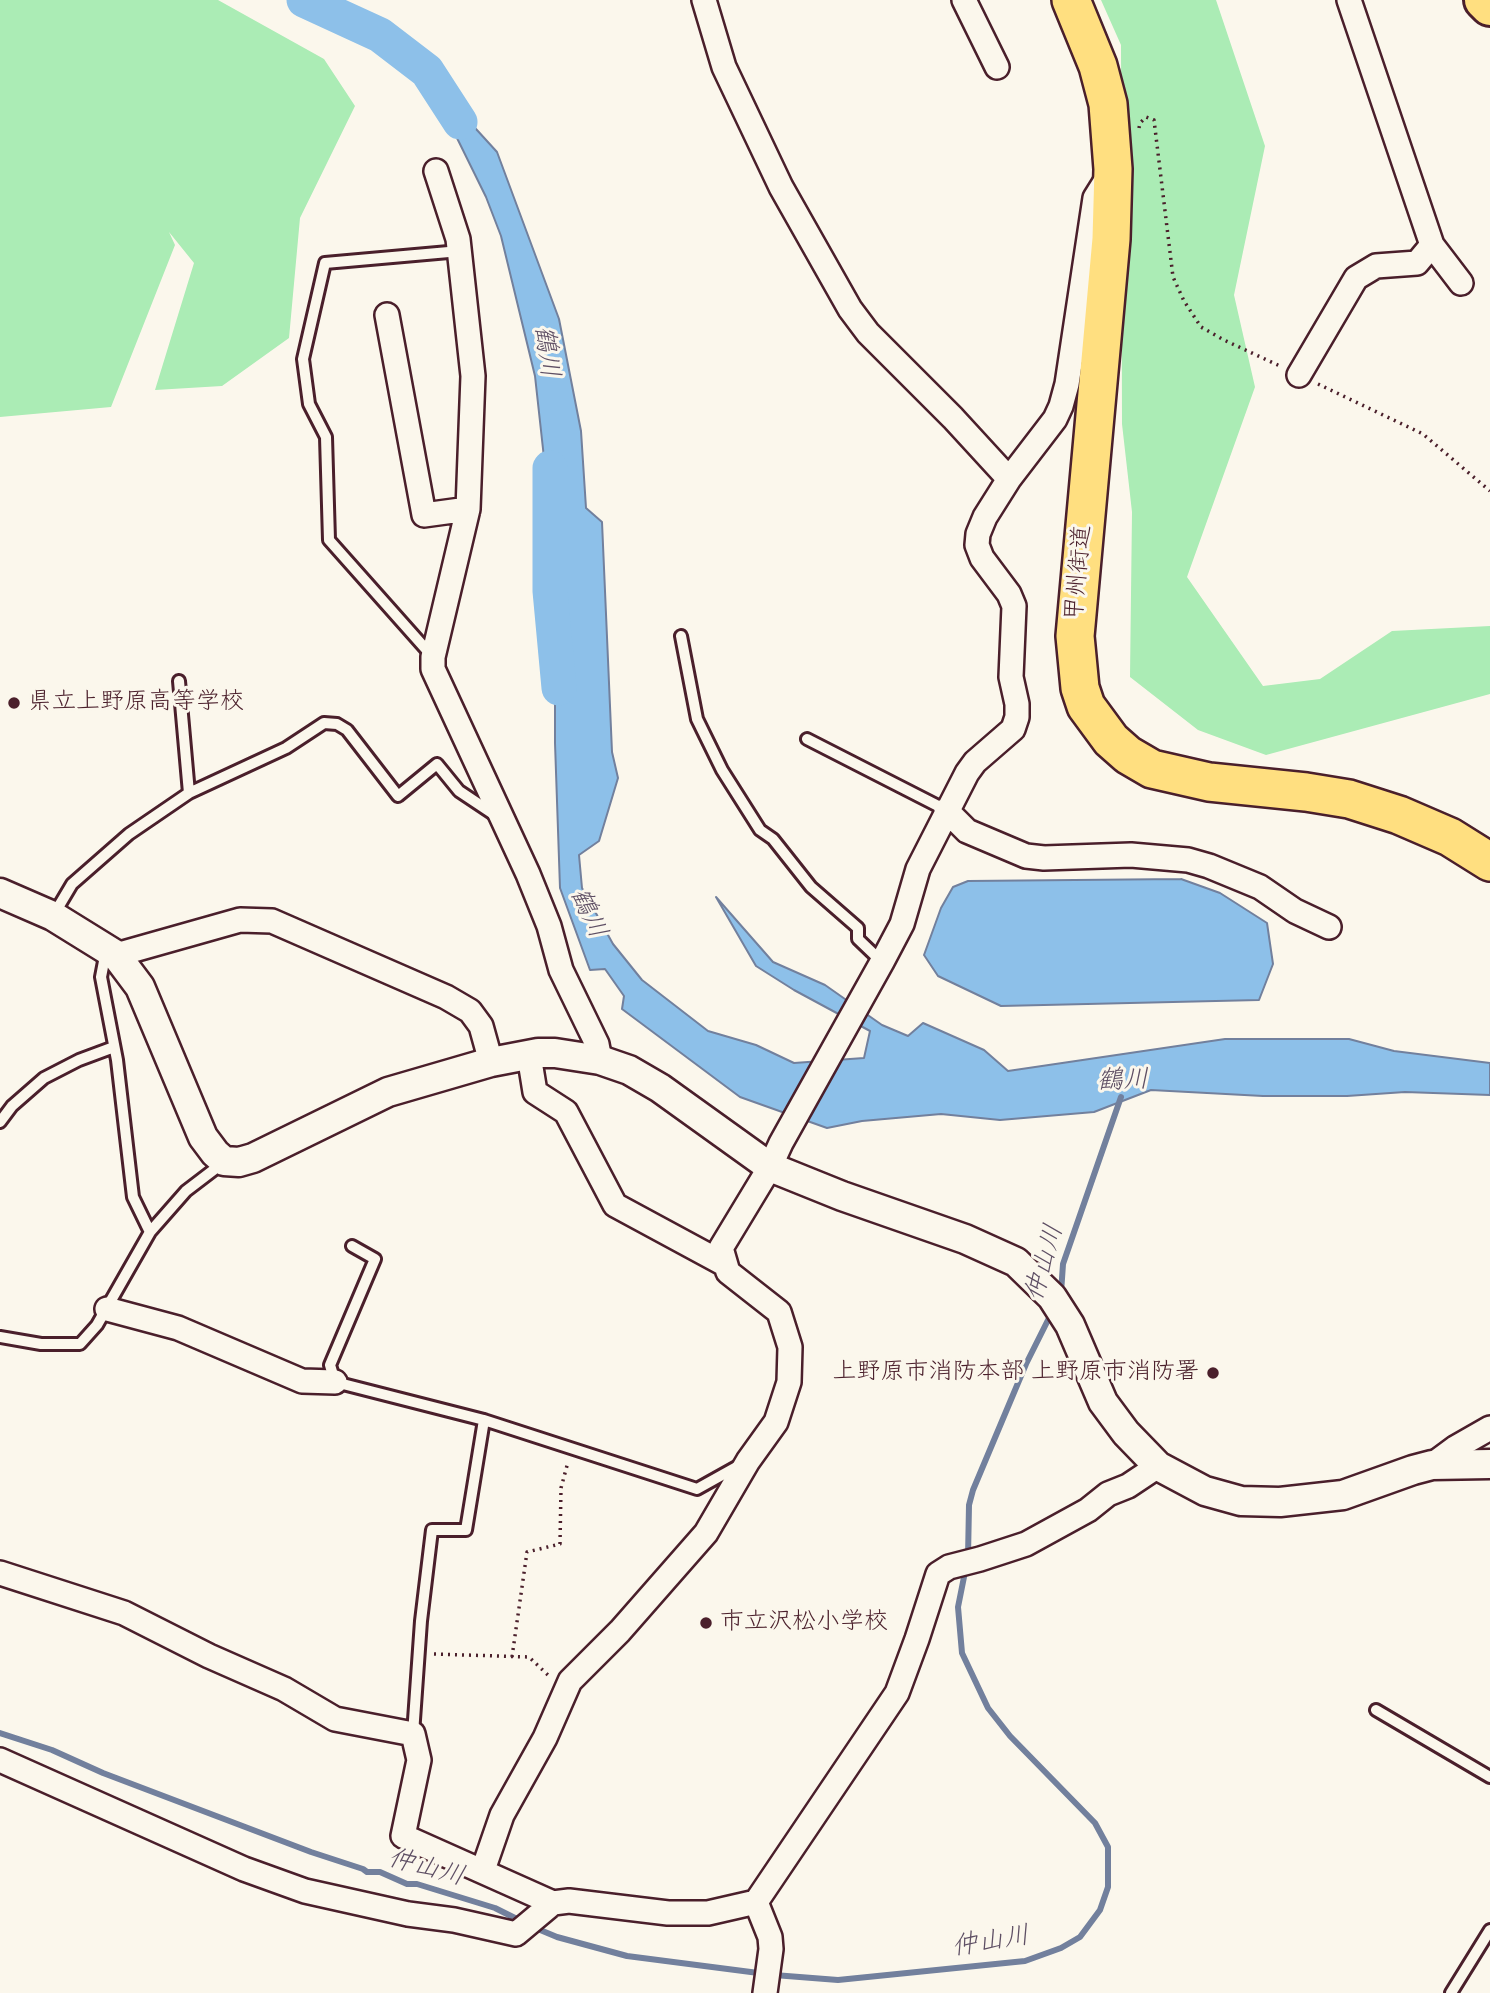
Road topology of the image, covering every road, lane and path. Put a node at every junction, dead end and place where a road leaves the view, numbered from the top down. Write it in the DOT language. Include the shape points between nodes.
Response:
graph roads {
  1 [pos="704,0"];
  2 [pos="964,0"];
  3 [pos="1071,0"];
  4 [pos="1349,0"];
  5 [pos="1484,0"];
  6 [pos="1490,6"];
  7 [pos="997,67"];
  8 [pos="1138,134"];
  9 [pos="1113,169"];
  10 [pos="436,171"];
  11 [pos="1432,245"];
  12 [pos="460,251"];
  13 [pos="1461,283"];
  14 [pos="387,315"];
  15 [pos="1299,375"];
  16 [pos="1009,479"];
  17 [pos="1490,491"];
  18 [pos="468,509"];
  19 [pos="681,636"];
  20 [pos="433,657"];
  21 [pos="179,681"];
  22 [pos="807,739"];
  23 [pos="189,793"];
  24 [pos="946,810"];
  25 [pos="502,820"];
  26 [pos="1490,862"];
  27 [pos="0,893"];
  28 [pos="53,916"];
  29 [pos="1329,927"];
  30 [pos="112,951"];
  31 [pos="882,962"];
  32 [pos="114,1047"];
  33 [pos="528,1055"];
  34 [pos="600,1060"];
  35 [pos="491,1062"];
  36 [pos="0,1122"];
  37 [pos="775,1155"];
  38 [pos="225,1161"];
  39 [pos="150,1232"];
  40 [pos="352,1246"];
  41 [pos="726,1265"];
  42 [pos="107,1309"];
  43 [pos="0,1337"];
  44 [pos="335,1382"];
  45 [pos="484,1420"];
  46 [pos="1490,1428"];
  47 [pos="572,1448"];
  48 [pos="748,1461"];
  49 [pos="1490,1464"];
  50 [pos="1432,1465"];
  51 [pos="1158,1466"];
  52 [pos="0,1573"];
  53 [pos="418,1653"];
  54 [pos="512,1657"];
  55 [pos="565,1693"];
  56 [pos="1376,1710"];
  57 [pos="413,1734"];
  58 [pos="0,1760"];
  59 [pos="1490,1777"];
  60 [pos="483,1870"];
  61 [pos="756,1902"];
  62 [pos="553,1903"];
  63 [pos="1490,1930"];
  64 [pos="766,1984"];
  65 [pos="1451,1993"];
  1 -- 16 [label="street" via="724,67 746,115 850,309"];
  2 -- 7 [label="street"];
  3 -- 9 [label="highway, 甲州街道" via="1108,104"];
  4 -- 11 [label="street"];
  5 -- 6 [label="highway"];
  8 -- 15 [label="path" via="1146,117 1154,120 1174,277 1201,327"];
  9 -- 16 [label="street" via="1095,198 1062,406"];
  9 -- 26 [label="highway, 甲州街道" via="1111,239 1075,636 1086,706 1111,740 1152,769 1209,782 1349,799 1450,837"];
  10 -- 12 [label="street"];
  11 -- 13 [label="street"];
  11 -- 15 [label="street" via="1417,263 1376,266 1356,278"];
  12 -- 18 [label="street" via="472,376"];
  12 -- 20 [label="lane" via="325,263 303,359 309,404 326,436 329,540"];
  14 -- 18 [label="street" via="424,515"];
  15 -- 17 [label="path" via="1423,434"];
  16 -- 24 [label="street" via="985,517 977,545 1014,606 1011,677 1017,718 1013,729 975,762"];
  18 -- 20 [label="street"];
  19 -- 31 [label="lane" via="696,719 722,770 760,830 773,839 811,887 858,928 858,939"];
  20 -- 25 [label="street" via="433,669"];
  21 -- 23 [label="lane"];
  22 -- 24 [label="lane"];
  23 -- 25 [label="lane" via="286,748 324,723 337,724 347,730 398,796 438,764 459,791"];
  23 -- 28 [label="lane" via="129,834 72,884"];
  24 -- 29 [label="street" via="967,831 1026,856 1131,855 1209,866 1260,887"];
  24 -- 31 [label="street" via="918,869 902,924"];
  25 -- 34 [label="street" via="528,874 561,970 597,1044"];
  27 -- 28 [label="street"];
  28 -- 30 [label="street"];
  30 -- 32 [label="lane" via="101,977"];
  30 -- 35 [label="street" via="240,920 272,920 470,1012 481,1026"];
  30 -- 38 [label="street" via="140,987 203,1137"];
  31 -- 37 [label="street"];
  32 -- 36 [label="lane" via="44,1078"];
  32 -- 39 [label="lane" via="133,1197"];
  33 -- 34 [label="street"];
  33 -- 35 [label="street"];
  33 -- 41 [label="street" via="535,1092 566,1112 615,1205"];
  34 -- 37 [label="street" via="629,1070"];
  35 -- 38 [label="street" via="388,1092 253,1158"];
  37 -- 41 [label="street" via="721,1248"];
  37 -- 51 [label="street" via="807,1182 1016,1262 1052,1297 1070,1325 1103,1402"];
  38 -- 39 [label="lane" via="186,1191"];
  39 -- 42 [label="lane"];
  40 -- 44 [label="lane" via="375,1259 330,1365"];
  41 -- 48 [label="street" via="728,1272 779,1312 790,1347 789,1382 776,1422"];
  42 -- 43 [label="lane" via="80,1344"];
  42 -- 44 [label="street" via="178,1328 302,1381"];
  44 -- 45 [label="lane"];
  45 -- 47 [label="lane"];
  45 -- 53 [label="lane" via="466,1530 432,1530"];
  46 -- 50 [label="street"];
  47 -- 48 [label="lane" via="697,1489"];
  47 -- 54 [label="path" via="561,1488 560,1544 527,1552"];
  48 -- 55 [label="street" via="706,1532 621,1631 570,1681"];
  49 -- 50 [label="street"];
  50 -- 51 [label="street" via="1343,1495 1280,1502 1241,1501 1205,1491"];
  51 -- 61 [label="street" via="1026,1544 938,1574 897,1693"];
  52 -- 57 [label="street" via="124,1613 284,1689 335,1719"];
  53 -- 54 [label="path"];
  53 -- 57 [label="lane"];
  54 -- 55 [label="path" via="528,1657"];
  55 -- 60 [label="street" via="502,1815"];
  56 -- 59 [label="lane"];
  57 -- 60 [label="street" via="419,1760 403,1836"];
  58 -- 62 [label="street" via="305,1891 516,1934"];
  60 -- 62 [label="street"];
  61 -- 62 [label="street" via="708,1913"];
  61 -- 64 [label="street" via="770,1937"];
  63 -- 65 [label="lane"];
}
